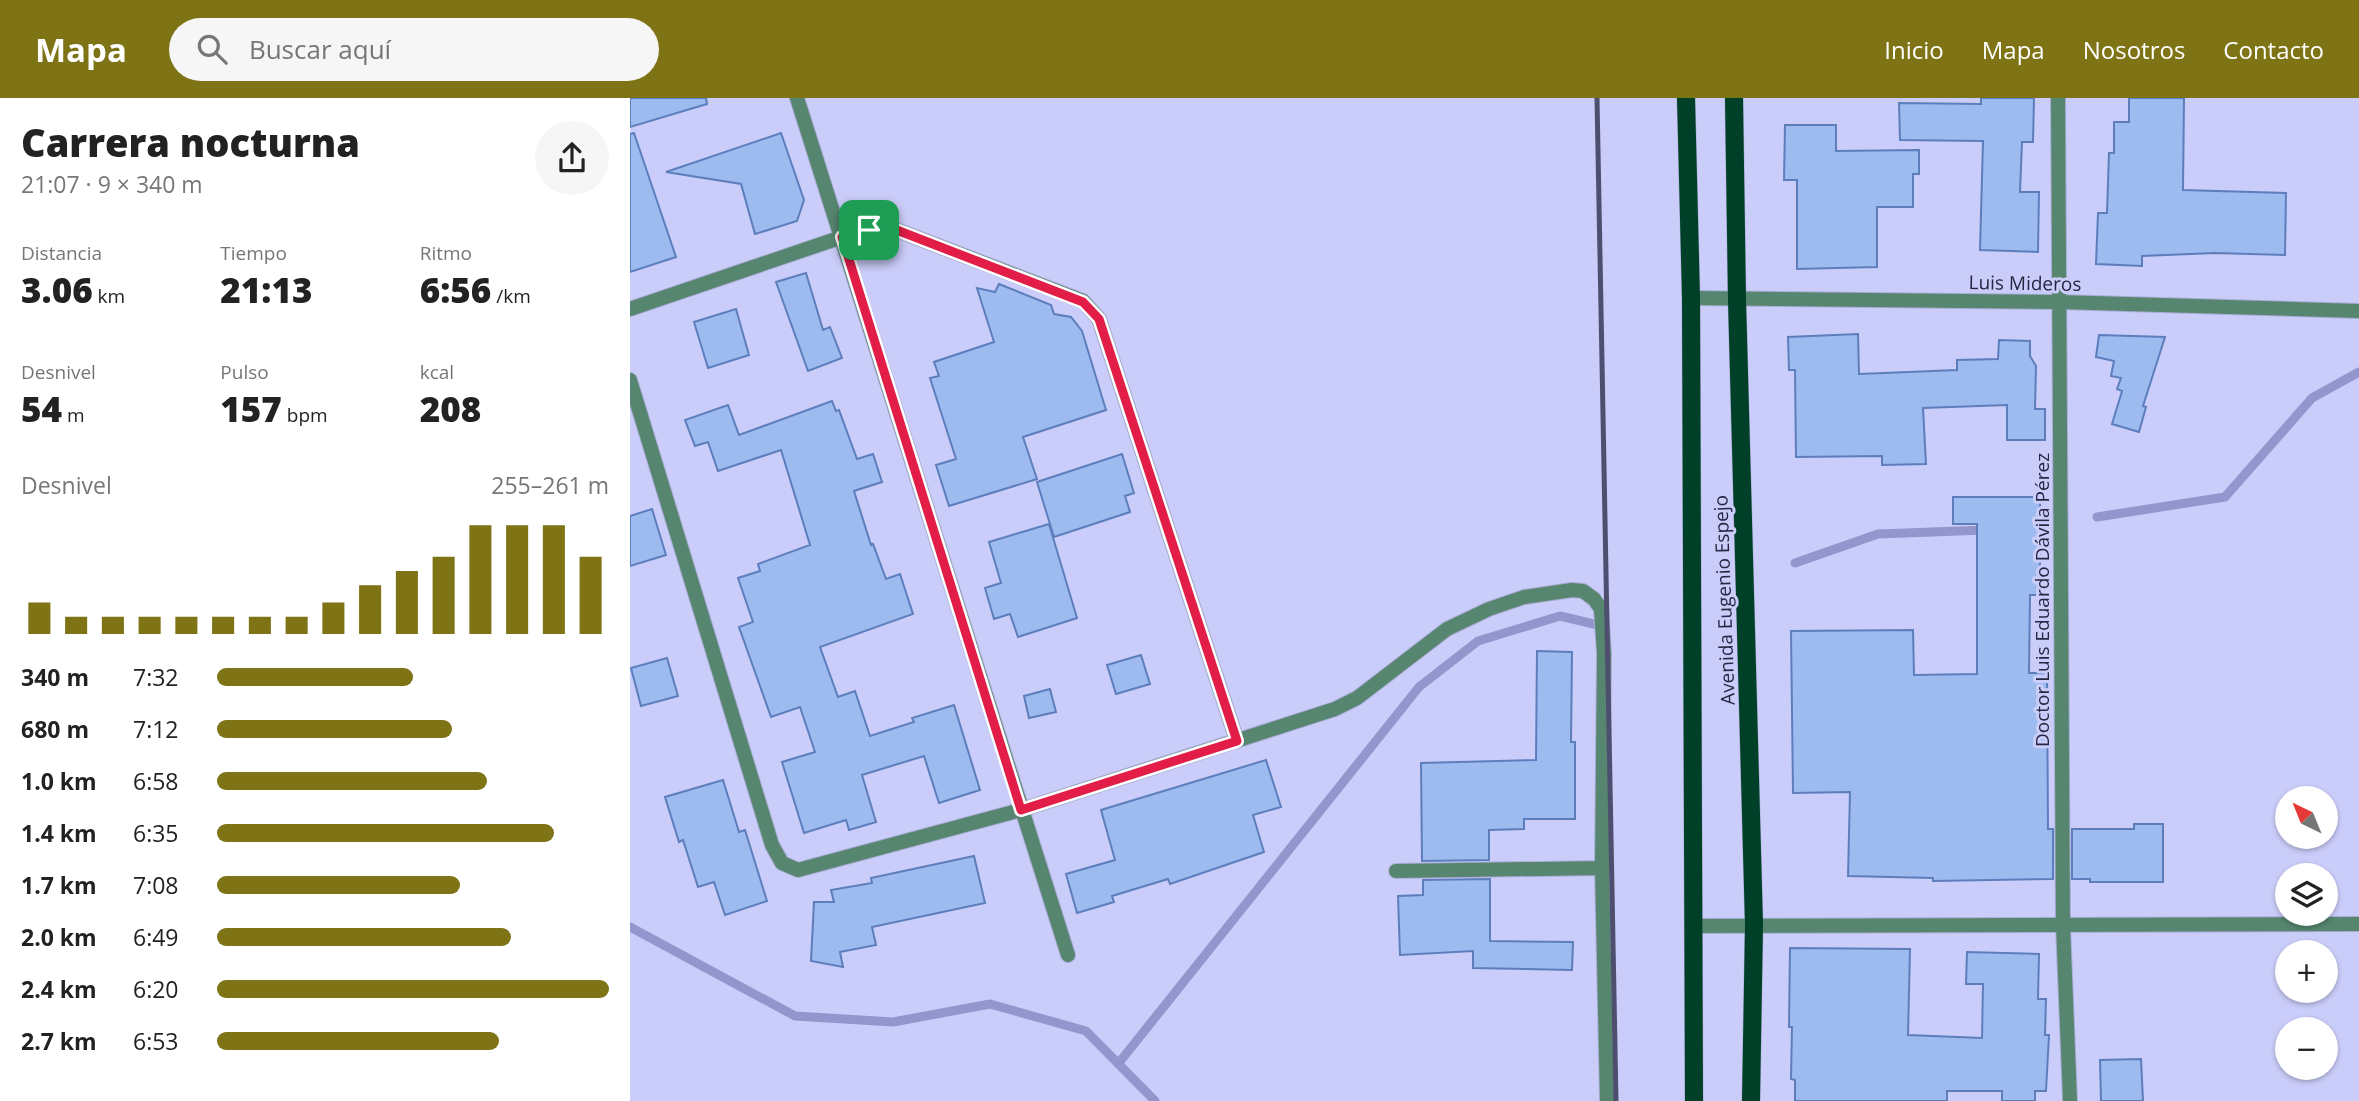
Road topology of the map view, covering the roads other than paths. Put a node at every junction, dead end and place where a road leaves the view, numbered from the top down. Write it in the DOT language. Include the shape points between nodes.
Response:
graph roads {
  1 [pos="797,98"];
  2 [pos="1686,98"];
  3 [pos="1734,98"];
  4 [pos="2058,98"];
  5 [pos="842,237"];
  6 [pos="1691,298"];
  7 [pos="1737,300"];
  8 [pos="2059,302"];
  9 [pos="630,309"];
  10 [pos="2359,311"];
  11 [pos="630,380"];
  12 [pos="1237,741"];
  13 [pos="1021,810"];
  14 [pos="1602,868"];
  15 [pos="1396,871"];
  16 [pos="2359,924"];
  17 [pos="1754,925"];
  18 [pos="2063,925"];
  19 [pos="1693,926"];
  20 [pos="1068,955"];
  21 [pos="1607,1101"];
  22 [pos="1694,1101"];
  23 [pos="1751,1101"];
  24 [pos="2070,1101"];
  1 -- 5 [label="street"];
  2 -- 6 [label="main road, Avenida Eugenio Espejo"];
  3 -- 7 [label="main road, Avenida Eugenio Espejo"];
  4 -- 8 [label="street, Doctor Luis Eduardo Dávila Pérez"];
  5 -- 9 [label="street"];
  5 -- 12 [label="street" via="894,229 1083,302 1099,319"];
  5 -- 13 [label="street"];
  6 -- 7 [label="street, Luis Mideros"];
  6 -- 19 [label="main road, Avenida Eugenio Espejo"];
  7 -- 8 [label="street, Luis Mideros"];
  7 -- 17 [label="main road, Avenida Eugenio Espejo"];
  8 -- 10 [label="street, Luis Mideros"];
  8 -- 18 [label="street, Doctor Luis Eduardo Dávila Pérez"];
  11 -- 13 [label="street" via="772,845 782,863 798,870"];
  12 -- 13 [label="street"];
  12 -- 14 [label="street" via="1346,704 1447,629 1489,609 1524,597 1583,592 1601,609 1605,702"];
  13 -- 20 [label="street"];
  14 -- 15 [label="street"];
  14 -- 21 [label="street"];
  16 -- 18 [label="street"];
  17 -- 18 [label="street"];
  17 -- 19 [label="street"];
  17 -- 23 [label="main road, Avenida Eugenio Espejo"];
  18 -- 24 [label="street, Doctor Luis Eduardo Dávila Pérez"];
  19 -- 22 [label="main road, Avenida Eugenio Espejo"];
}
